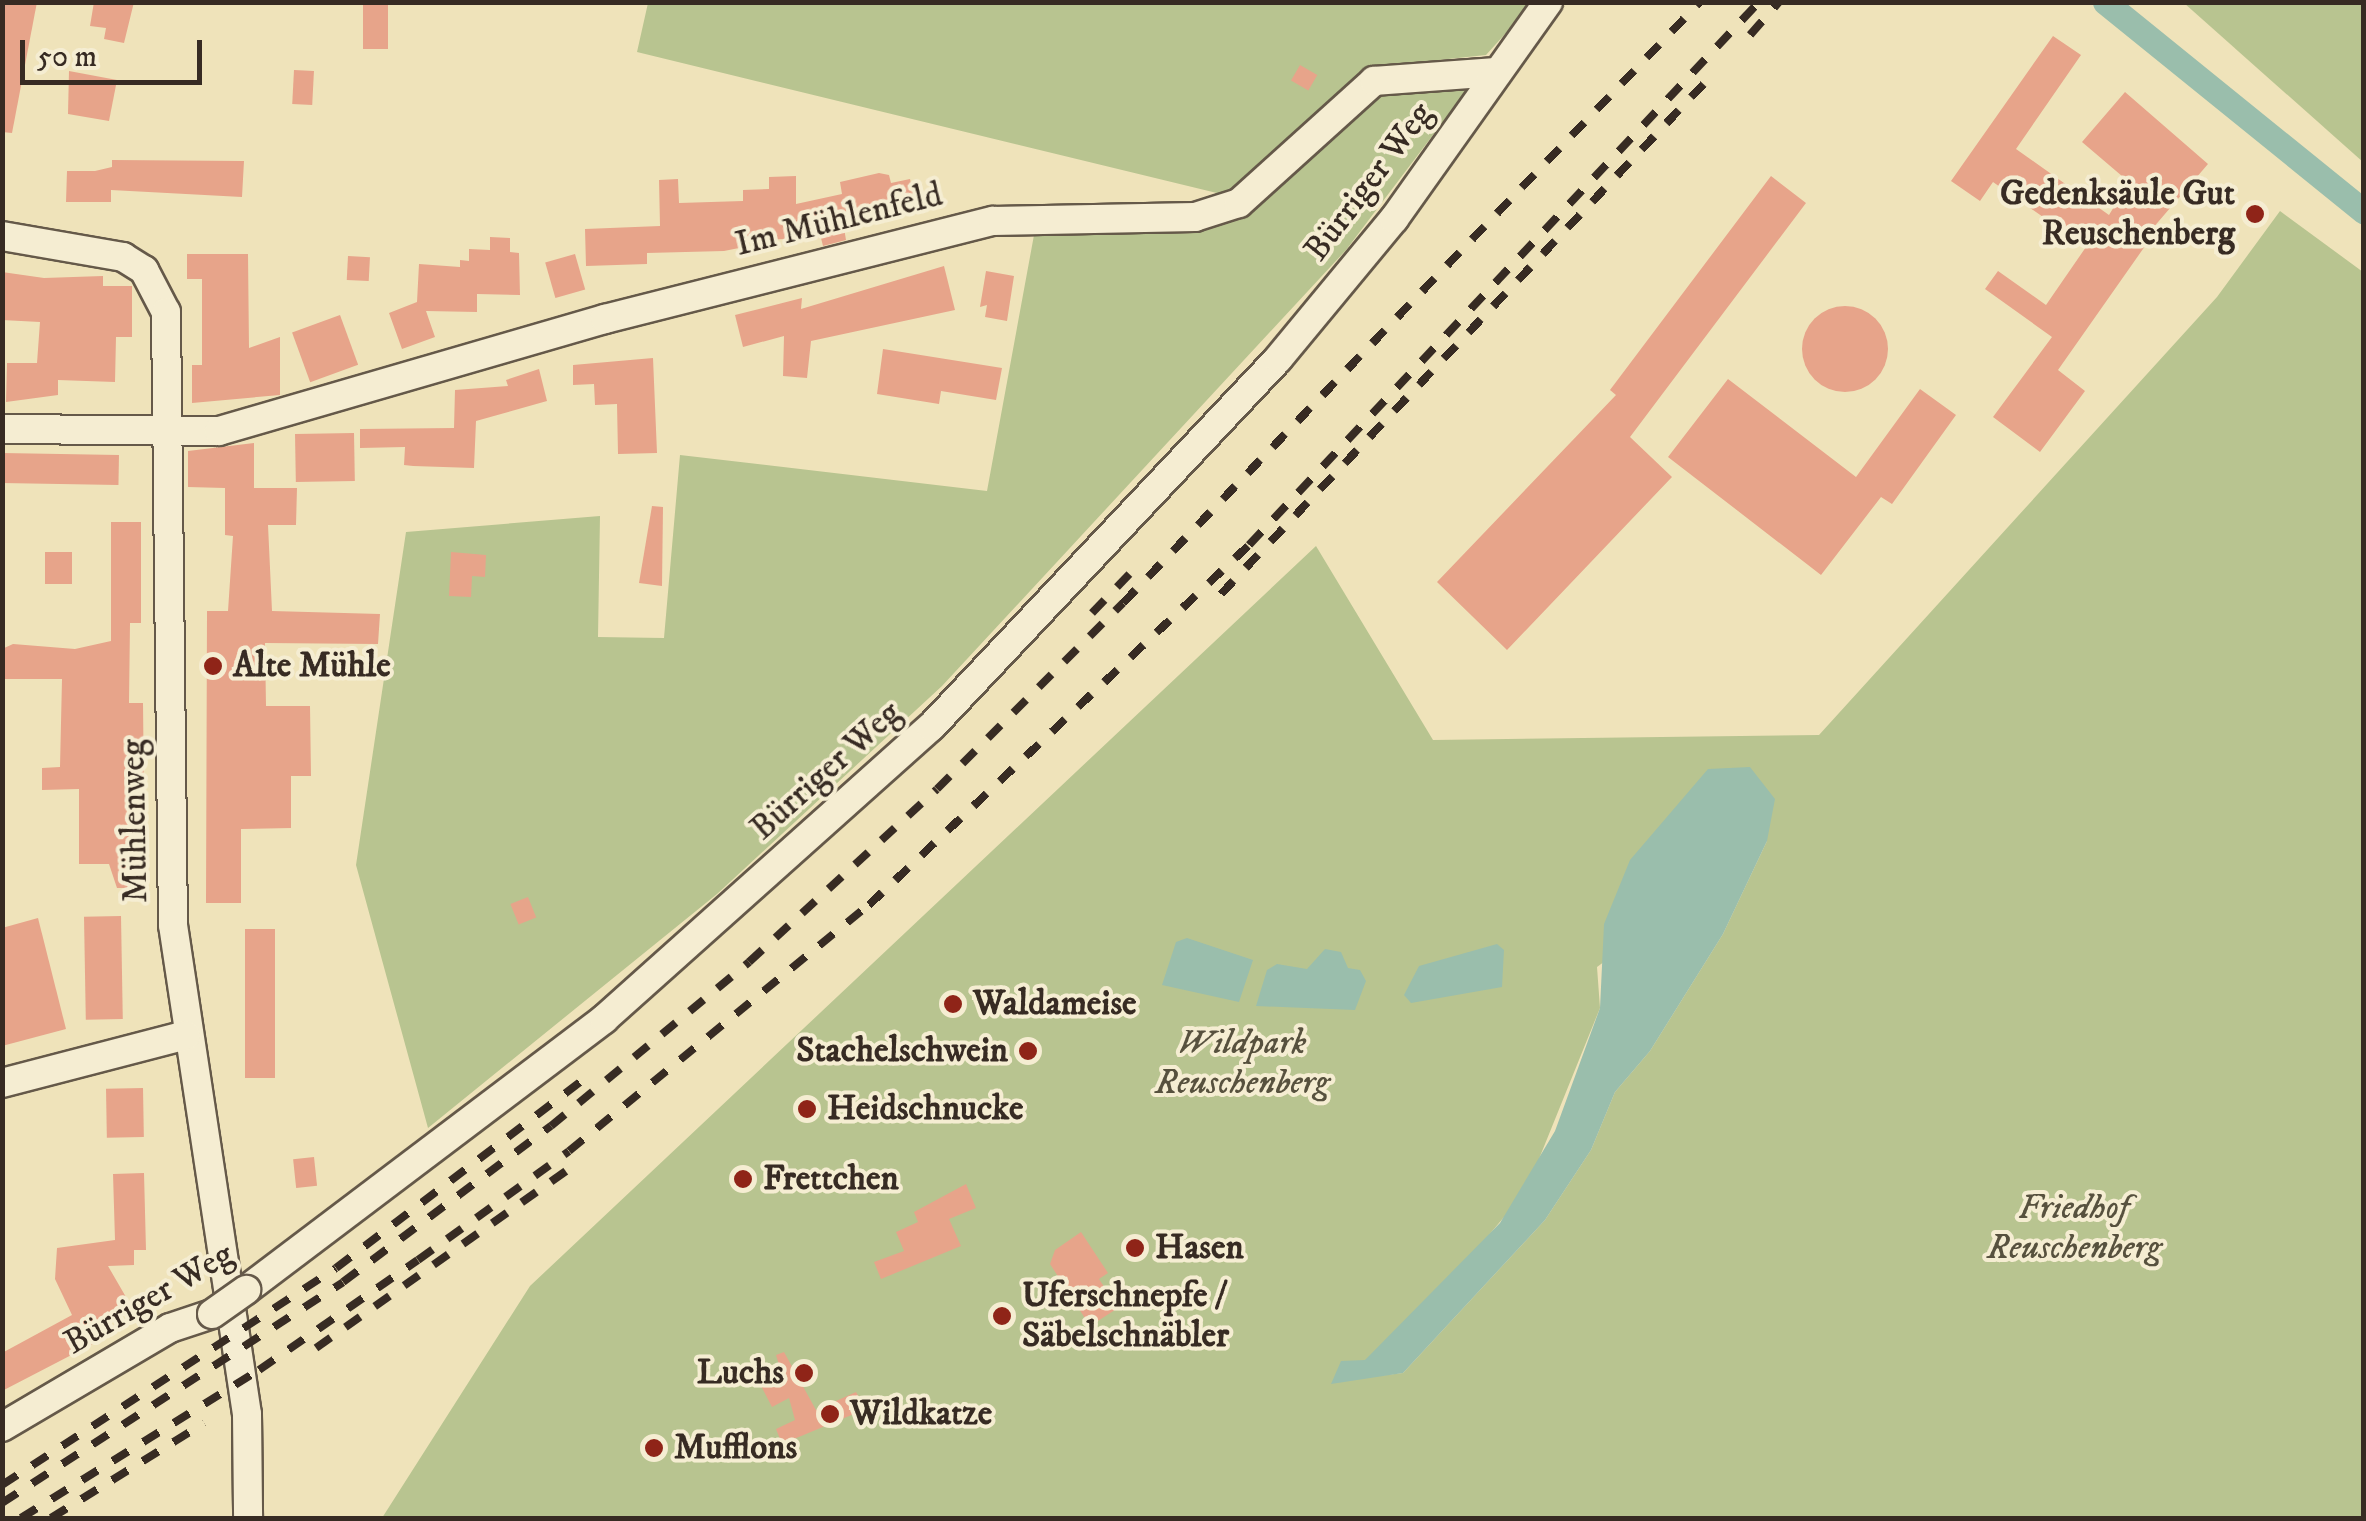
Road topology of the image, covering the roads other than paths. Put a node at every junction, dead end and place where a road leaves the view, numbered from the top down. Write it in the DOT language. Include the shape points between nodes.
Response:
graph roads {
  1 [pos="1548,2"];
  2 [pos="1496,72"];
  3 [pos="2,236"];
  4 [pos="2,429"];
  5 [pos="170,433"];
  6 [pos="186,1035"];
  7 [pos="2,1083"];
  8 [pos="2,1427"];
  9 [pos="248,1518"];
  1 -- 2 [label="street, Bürriger Weg"];
  2 -- 5 [label="street, Im Mühlenfeld" via="1374,81 1239,204 1195,218 993,221 622,314 313,409 219,431"];
  2 -- 8 [label="street, Bürriger Weg, bridge" via="1394,219 1278,359 932,727 604,1019 246,1290"];
  3 -- 5 [label="street, Mühlenweg" via="100,249 144,270 166,312"];
  4 -- 5 [label="street, Im Mühlenfeld"];
  5 -- 6 [label="street, Mühlenweg" via="174,925"];
  6 -- 7 [label="street"];
  6 -- 9 [label="street, Mühlenweg" via="246,1414"];
}
